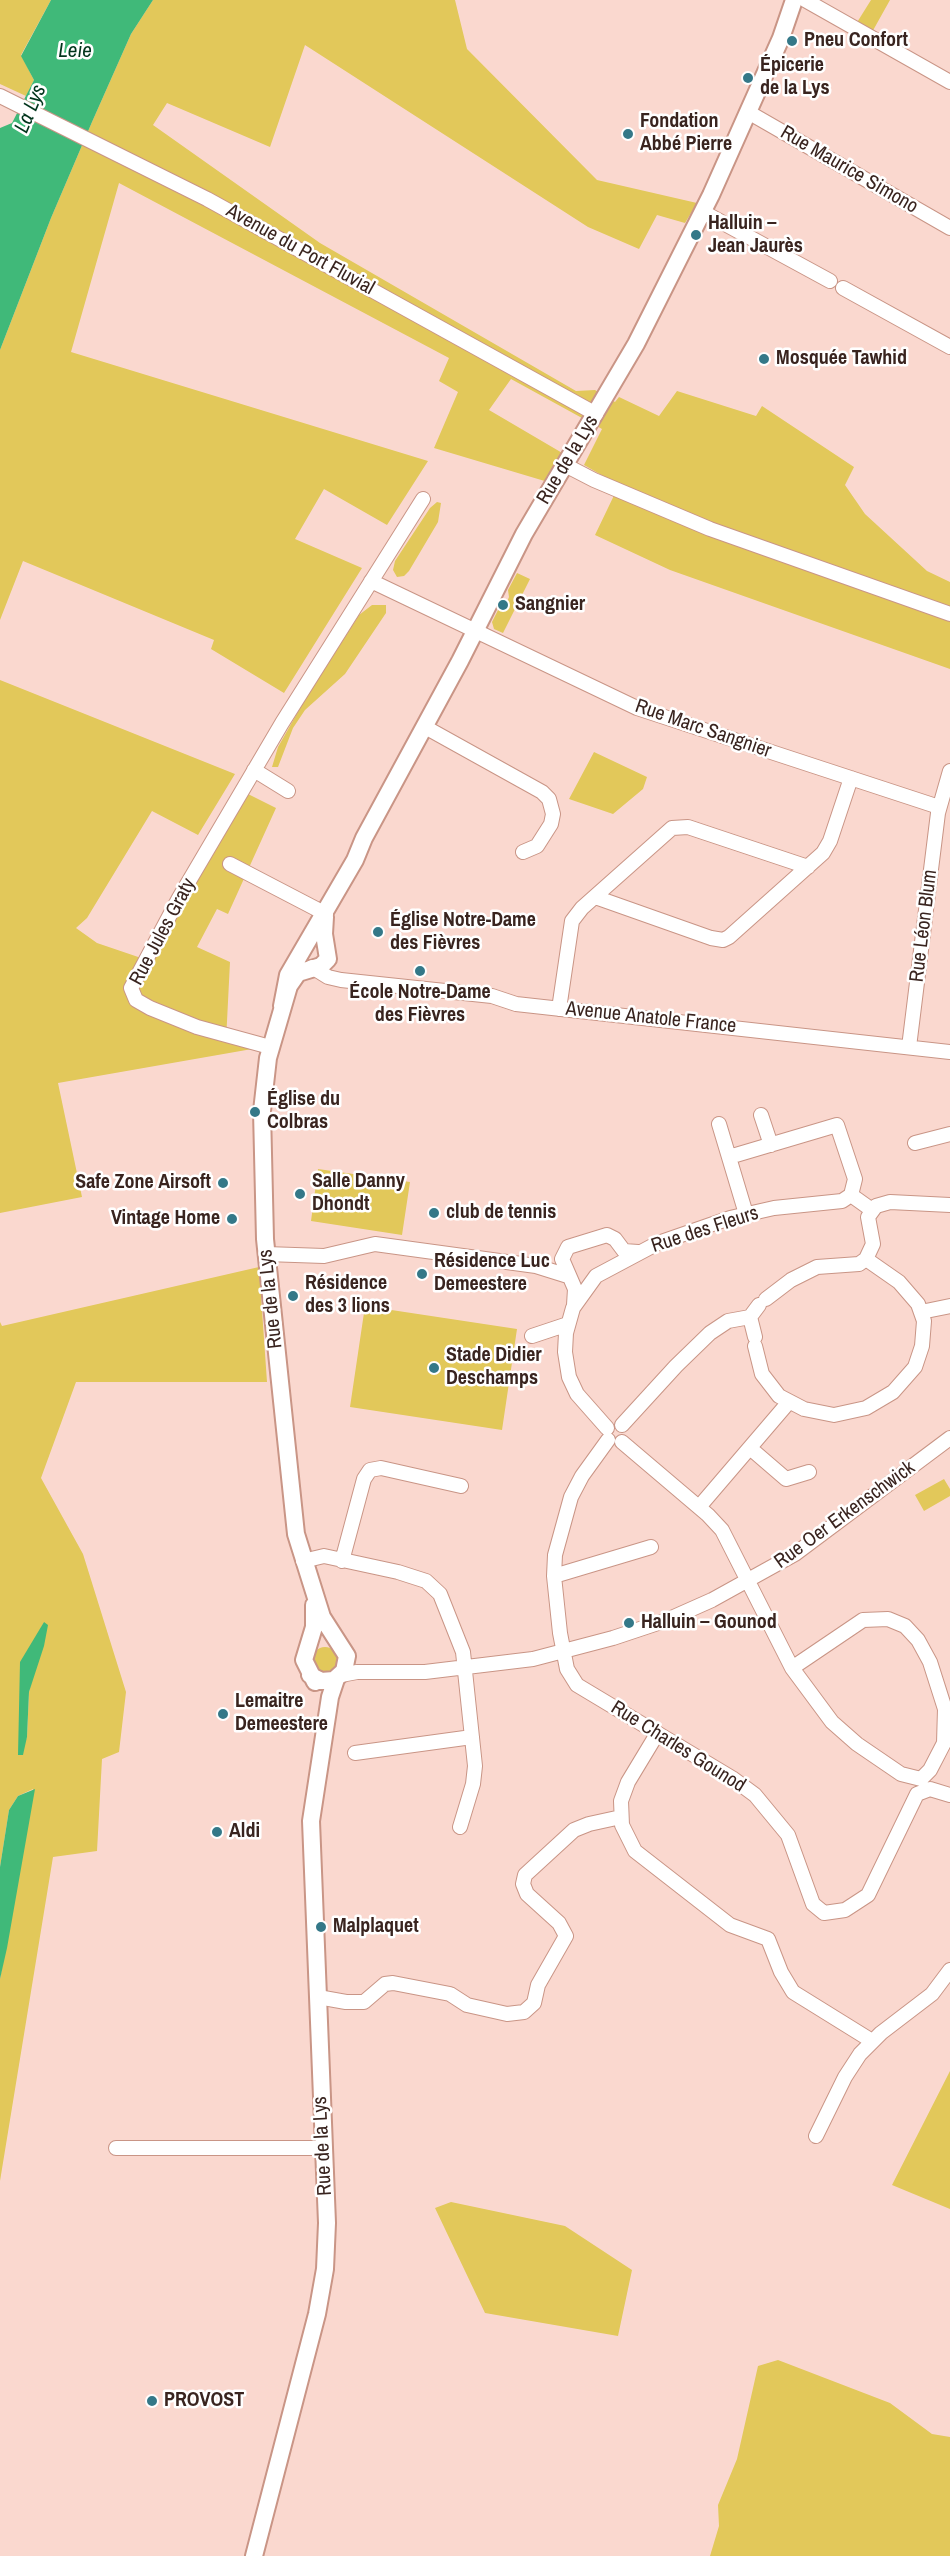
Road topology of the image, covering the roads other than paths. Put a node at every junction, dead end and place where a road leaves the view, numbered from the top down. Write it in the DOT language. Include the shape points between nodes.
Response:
graph roads {
  1 [pos="794,0"];
  2 [pos="805,0"];
  3 [pos="950,81"];
  4 [pos="0,96"];
  5 [pos="748,112"];
  6 [pos="703,212"];
  7 [pos="950,228"];
  8 [pos="950,347"];
  9 [pos="596,414"];
  10 [pos="566,465"];
  11 [pos="423,499"];
  12 [pos="371,580"];
  13 [pos="950,614"];
  14 [pos="475,632"];
  15 [pos="425,727"];
  16 [pos="254,770"];
  17 [pos="950,771"];
  18 [pos="851,778"];
  19 [pos="288,791"];
  20 [pos="939,807"];
  21 [pos="523,852"];
  22 [pos="230,864"];
  23 [pos="808,867"];
  24 [pos="595,897"];
  25 [pos="326,914"];
  26 [pos="304,947"];
  27 [pos="328,952"];
  28 [pos="312,967"];
  29 [pos="353,981"];
  30 [pos="282,1005"];
  31 [pos="559,1009"];
  32 [pos="270,1047"];
  33 [pos="909,1047"];
  34 [pos="950,1052"];
  35 [pos="761,1115"];
  36 [pos="720,1124"];
  37 [pos="950,1134"];
  38 [pos="915,1143"];
  39 [pos="771,1145"];
  40 [pos="729,1157"];
  41 [pos="851,1195"];
  42 [pos="950,1205"];
  43 [pos="872,1210"];
  44 [pos="746,1214"];
  45 [pos="618,1243"];
  46 [pos="638,1252"];
  47 [pos="266,1254"];
  48 [pos="563,1255"];
  49 [pos="866,1259"];
  50 [pos="615,1264"];
  51 [pos="536,1266"];
  52 [pos="569,1278"];
  53 [pos="590,1283"];
  54 [pos="950,1306"];
  55 [pos="573,1308"];
  56 [pos="921,1312"];
  57 [pos="750,1317"];
  58 [pos="568,1324"];
  59 [pos="532,1336"];
  60 [pos="788,1403"];
  61 [pos="622,1425"];
  62 [pos="607,1434"];
  63 [pos="950,1438"];
  64 [pos="622,1442"];
  65 [pos="750,1448"];
  66 [pos="809,1472"];
  67 [pos="461,1486"];
  68 [pos="699,1507"];
  69 [pos="651,1547"];
  70 [pos="303,1561"];
  71 [pos="342,1561"];
  72 [pos="554,1576"];
  73 [pos="748,1581"];
  74 [pos="313,1592"];
  75 [pos="342,1646"];
  76 [pos="307,1649"];
  77 [pos="563,1652"];
  78 [pos="464,1668"];
  79 [pos="792,1668"];
  80 [pos="390,1671"];
  81 [pos="310,1675"];
  82 [pos="338,1677"];
  83 [pos="325,1729"];
  84 [pos="657,1734"];
  85 [pos="472,1737"];
  86 [pos="355,1753"];
  87 [pos="950,1795"];
  88 [pos="621,1817"];
  89 [pos="460,1827"];
  90 [pos="950,1970"];
  91 [pos="318,1996"];
  92 [pos="872,2041"];
  93 [pos="816,2136"];
  94 [pos="116,2148"];
  95 [pos="324,2148"];
  96 [pos="254,2556"];
  1 -- 5 [label="main road, Rue de la Lys"];
  2 -- 3 [label="street"];
  4 -- 9 [label="street, Avenue du Port Fluvial" via="245,220"];
  5 -- 6 [label="main road, Rue de la Lys"];
  5 -- 7 [label="street, Rue Maurice Simono"];
  6 -- 8 [label="street"];
  6 -- 9 [label="main road, Rue de la Lys"];
  9 -- 10 [label="main road, Rue de la Lys"];
  10 -- 13 [label="street" via="710,529"];
  10 -- 14 [label="main road, Rue de la Lys" via="524,534"];
  11 -- 12 [label="street, Rue Jules Graty"];
  12 -- 14 [label="street"];
  12 -- 16 [label="street, Rue Jules Graty"];
  14 -- 15 [label="main road, Rue de la Lys"];
  14 -- 18 [label="street, Rue Marc Sangnier" via="637,708"];
  15 -- 21 [label="street" via="549,799 551,824 537,846"];
  15 -- 25 [label="main road, Rue de la Lys"];
  16 -- 19 [label="street"];
  16 -- 32 [label="street, Rue Jules Graty" via="131,990 137,1001 169,1016"];
  17 -- 20 [label="street, Rue Léon Blum"];
  18 -- 20 [label="street, Rue Marc Sangnier"];
  18 -- 23 [label="street" via="827,848"];
  20 -- 33 [label="street, Rue Léon Blum"];
  22 -- 25 [label="street"];
  23 -- 24 [label="street" via="677,826"];
  23 -- 24 [label="street" via="736,933 723,940"];
  24 -- 31 [label="street" via="576,914 569,928"];
  25 -- 26 [label="main road, Rue de la Lys"];
  25 -- 27 [label="main road, Rue de la Lys" via="324,934"];
  26 -- 27 [label="main road" via="316,941"];
  26 -- 28 [label="main road" via="304,961"];
  26 -- 30 [label="main road, Rue de la Lys" via="285,981"];
  27 -- 28 [label="main road" via="323,965"];
  27 -- 29 [label="street" via="337,973"];
  28 -- 29 [label="street, Avenue Anatole France" via="328,977"];
  28 -- 30 [label="main road, Rue de la Lys" via="294,976"];
  29 -- 31 [label="street, Avenue Anatole France" via="492,996 516,1004"];
  30 -- 32 [label="main road, Rue de la Lys"];
  31 -- 33 [label="street, Avenue Anatole France"];
  32 -- 47 [label="main road, Rue de la Lys" via="262,1111"];
  33 -- 34 [label="street, Avenue Anatole France"];
  35 -- 39 [label="street"];
  36 -- 40 [label="street"];
  37 -- 38 [label="street"];
  39 -- 40 [label="street"];
  39 -- 41 [label="street" via="837,1125 855,1179"];
  40 -- 44 [label="street"];
  41 -- 43 [label="street"];
  41 -- 44 [label="street, Rue des Fleurs" via="842,1201"];
  42 -- 43 [label="street" via="890,1202"];
  43 -- 49 [label="street" via="867,1222 873,1244"];
  44 -- 46 [label="street, Rue des Fleurs" via="685,1232"];
  45 -- 46 [label="street" via="626,1252"];
  45 -- 48 [label="street" via="613,1237 604,1236 571,1246"];
  45 -- 50 [label="street" via="620,1257"];
  46 -- 50 [label="street, Rue des Fleurs"];
  47 -- 51 [label="street" via="324,1256 375,1244"];
  47 -- 70 [label="main road, Rue de la Lys" via="296,1534"];
  48 -- 51 [label="street"];
  48 -- 52 [label="street"];
  49 -- 56 [label="street" via="907,1290"];
  49 -- 57 [label="street" via="854,1265 817,1268 791,1280"];
  50 -- 53 [label="street, Rue des Fleurs"];
  51 -- 52 [label="street"];
  52 -- 53 [label="street" via="581,1286"];
  52 -- 55 [label="street" via="575,1293"];
  53 -- 55 [label="street, Rue des Fleurs"];
  54 -- 56 [label="street"];
  55 -- 58 [label="street, Rue des Fleurs"];
  56 -- 60 [label="street" via="924,1330 920,1353 911,1373 893,1392 866,1408 834,1415"];
  57 -- 60 [label="street" via="762,1374"];
  57 -- 61 [label="street" via="728,1321 710,1334"];
  58 -- 59 [label="street"];
  58 -- 62 [label="street, Rue des Fleurs" via="565,1352 569,1377"];
  60 -- 65 [label="street"];
  61 -- 62 [label="street" via="612,1424"];
  61 -- 64 [label="street" via="627,1434"];
  62 -- 64 [label="street" via="613,1444"];
  62 -- 72 [label="street, Rue Charles Gounod" via="567,1506"];
  63 -- 73 [label="street, Rue Oer Erkenschwick" via="830,1531"];
  64 -- 68 [label="street"];
  65 -- 66 [label="street" via="786,1479"];
  65 -- 68 [label="street"];
  67 -- 71 [label="street" via="381,1468 370,1470 364,1479"];
  68 -- 73 [label="street" via="722,1530"];
  69 -- 72 [label="street"];
  70 -- 71 [label="street" via="318,1556"];
  70 -- 74 [label="main road, Rue de la Lys"];
  71 -- 78 [label="street" via="417,1577 431,1584 440,1594 461,1643"];
  72 -- 77 [label="street, Rue Charles Gounod"];
  73 -- 77 [label="street, Rue Oer Erkenschwick" via="667,1620"];
  73 -- 79 [label="street"];
  74 -- 75 [label="main road, Rue de la Lys" via="325,1626"];
  74 -- 76 [label="main road, Rue de la Lys" via="314,1628"];
  75 -- 76 [label="main road" via="321,1639"];
  75 -- 80 [label="street, Rue Oer Erkenschwick" via="363,1664"];
  75 -- 82 [label="main road" via="347,1664"];
  76 -- 81 [label="main road" via="304,1662"];
  77 -- 78 [label="street, Rue Oer Erkenschwick"];
  77 -- 84 [label="street, Rue Charles Gounod" via="577,1685"];
  78 -- 80 [label="street, Rue Oer Erkenschwick"];
  78 -- 85 [label="street"];
  79 -- 79 [label="street" via="863,1620 888,1619 905,1626 930,1662 945,1709 944,1743 926,1776 915,1779 901,1774 857,1744 826,1715"];
  80 -- 82 [label="street, Rue Oer Erkenschwick" via="351,1672"];
  81 -- 82 [label="main road" via="321,1681"];
  81 -- 83 [label="main road, Rue de la Lys" via="321,1697"];
  82 -- 83 [label="main road, Rue de la Lys" via="331,1691"];
  83 -- 91 [label="main road, Rue de la Lys" via="311,1821"];
  84 -- 87 [label="street, Rue Charles Gounod" via="744,1787 773,1814 792,1843 813,1904 830,1914 845,1910 868,1895 917,1794 930,1789"];
  84 -- 88 [label="street" via="625,1789"];
  85 -- 86 [label="street"];
  85 -- 89 [label="street" via="475,1775"];
  88 -- 91 [label="street" via="576,1828 528,1871 523,1886 528,1896 561,1925 566,1936 538,1985 534,2002 524,2012 507,2014 467,2005 447,1994 393,1983 385,1984 364,2002"];
  88 -- 92 [label="street" via="630,1844 644,1860 730,1924 768,1939 793,1992"];
  90 -- 92 [label="street" via="924,2002"];
  91 -- 95 [label="main road, Rue de la Lys"];
  92 -- 93 [label="street" via="852,2065"];
  94 -- 95 [label="street"];
  95 -- 96 [label="main road, Rue de la Lys" via="327,2243 322,2289"];
}
